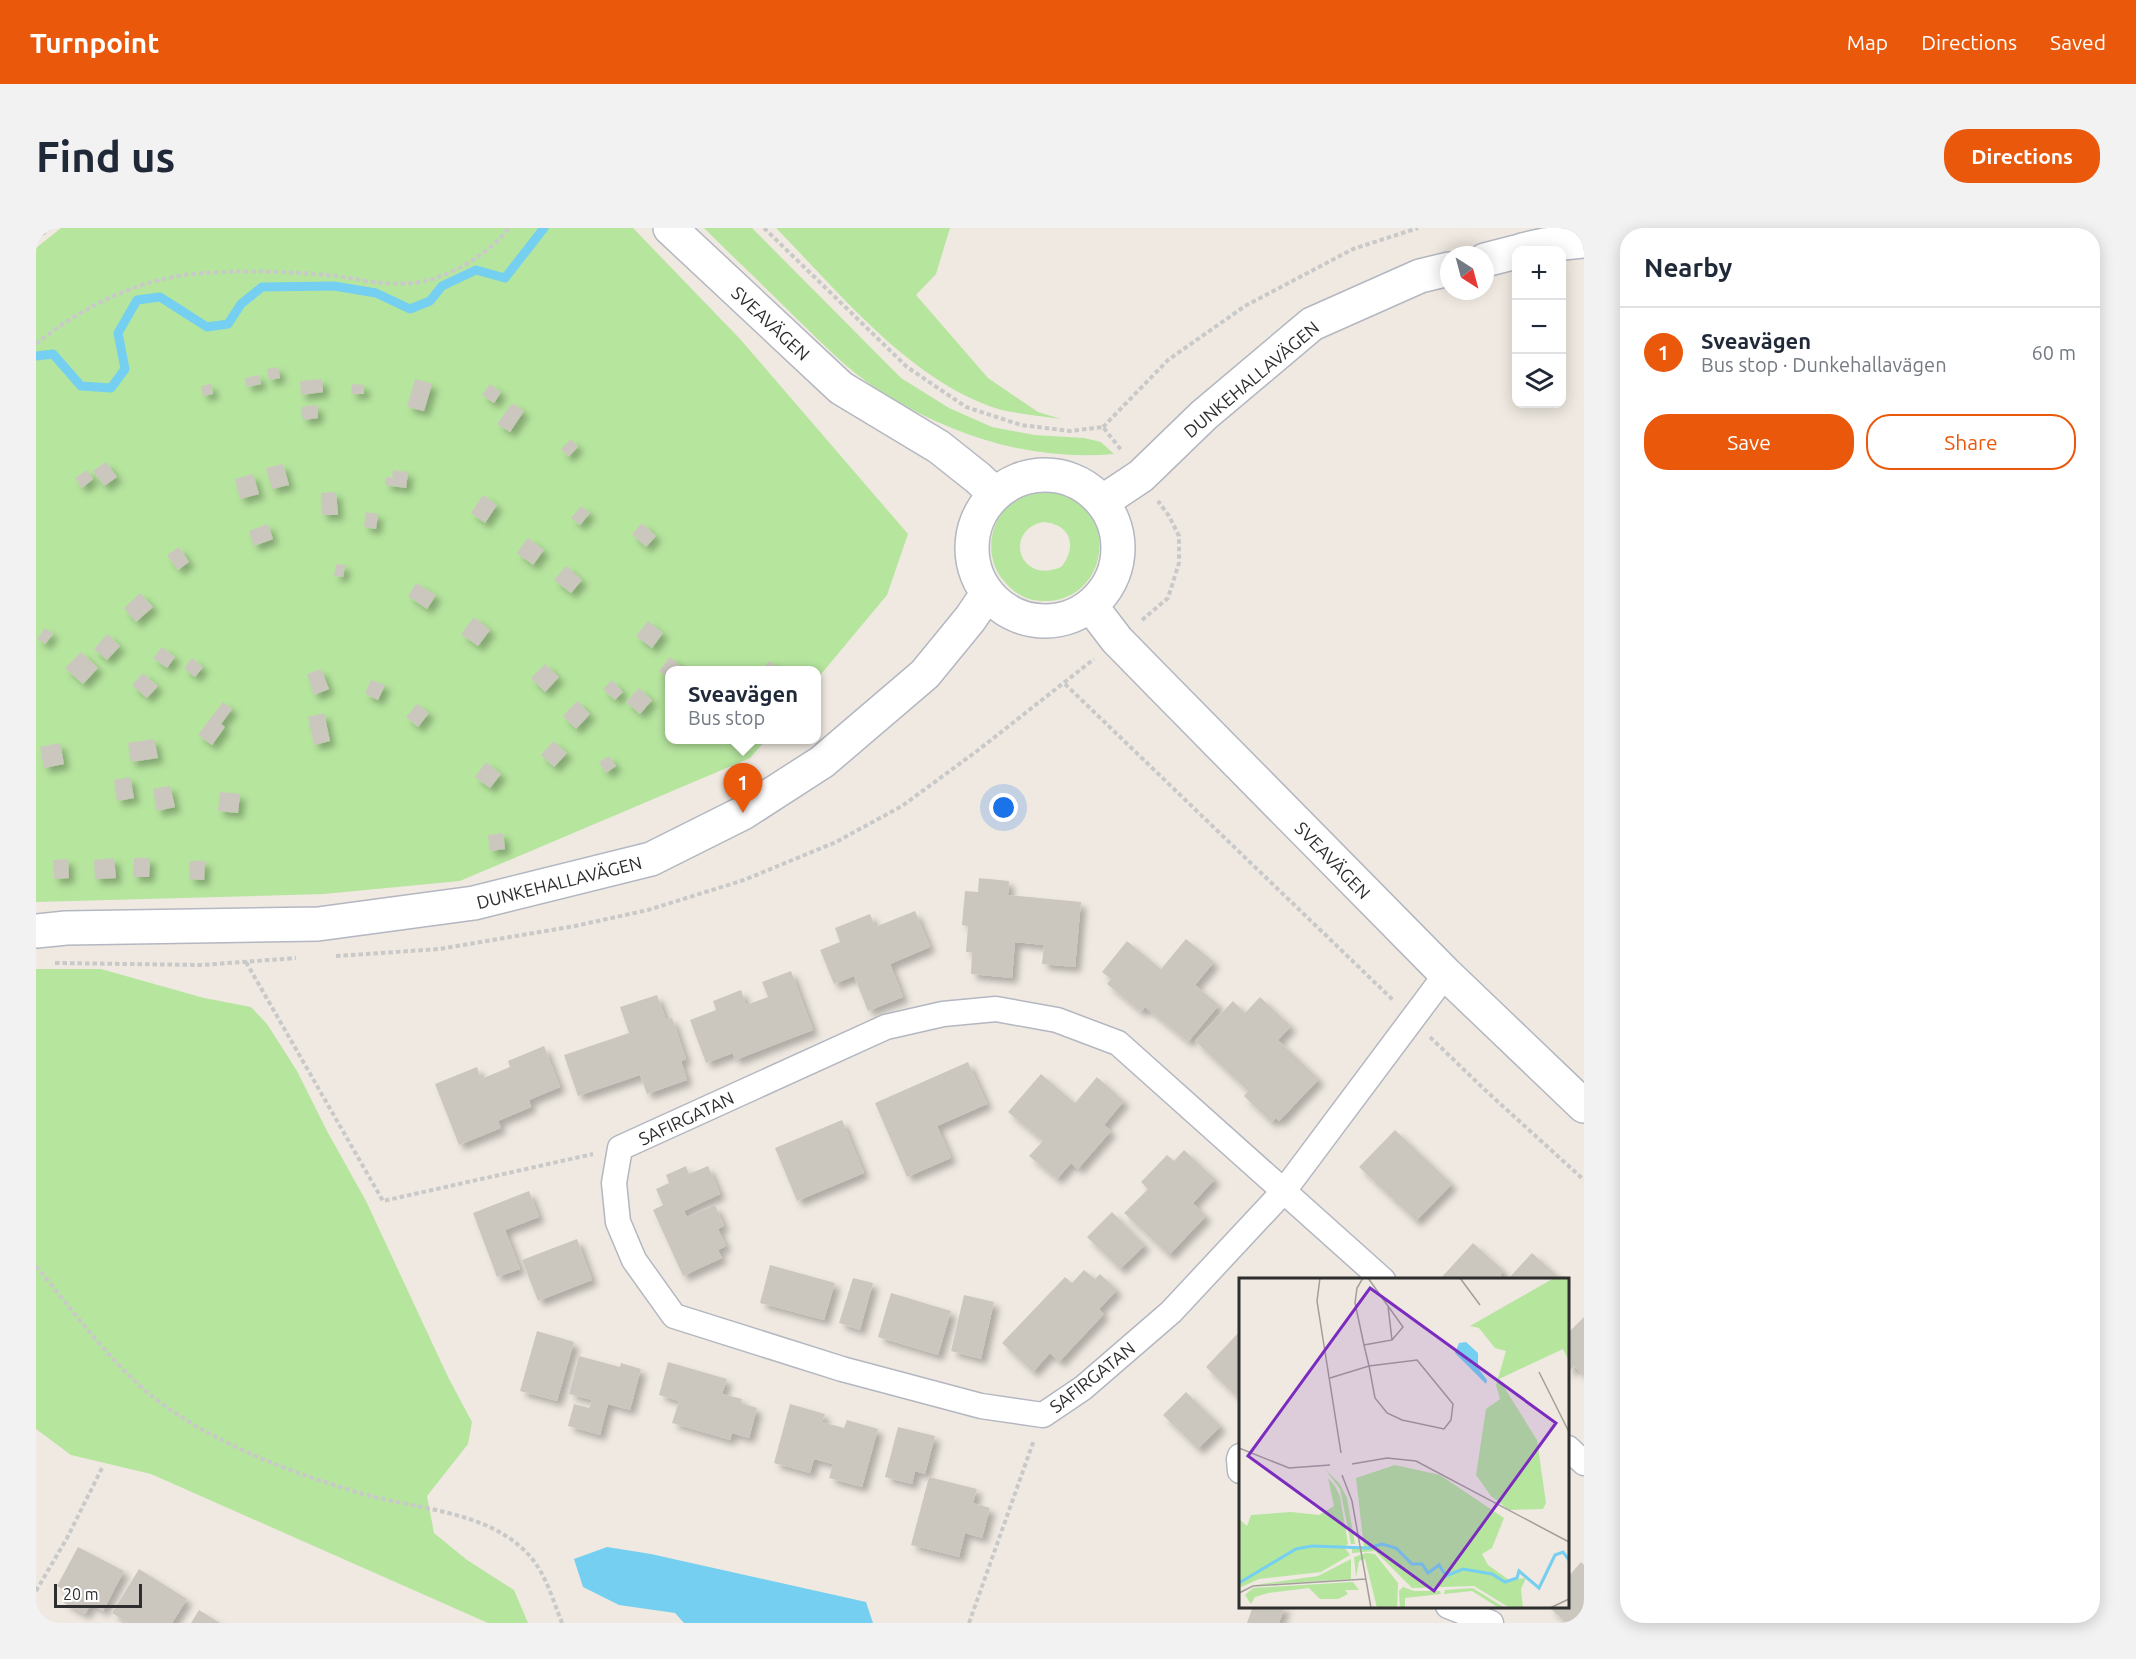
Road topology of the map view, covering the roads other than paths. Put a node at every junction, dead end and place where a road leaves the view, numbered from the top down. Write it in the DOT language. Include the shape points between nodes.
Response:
graph roads {
  1 [pos="676,234"];
  2 [pos="1584,241"];
  3 [pos="1540,246"];
  4 [pos="1512,253"];
  5 [pos="1494,258"];
  6 [pos="1440,271"];
  7 [pos="995,494"];
  8 [pos="1102,502"];
  9 [pos="987,594"];
  10 [pos="1091,606"];
  11 [pos="36,931"];
  12 [pos="1446,974"];
  13 [pos="1584,1106"];
  14 [pos="1283,1192"];
  15 [pos="1381,1278"];
  16 [pos="1569,1449"];
  17 [pos="1584,1464"];
  18 [pos="1453,1608"];
  19 [pos="1491,1623"];
  1 -- 7 [label="street, SVEAVÄGEN" via="841,388 939,447"];
  2 -- 3 [label="street"];
  4 -- 5 [label="street"];
  6 -- 8 [label="street, DUNKEHALLAVÄGEN" via="1420,276 1312,324 1204,415 1141,476"];
  7 -- 8 [label="street" via="1012,482 1052,475 1088,489"];
  7 -- 9 [label="street" via="982,509 971,546 977,579"];
  8 -- 10 [label="street" via="1112,517 1118,552 1105,591"];
  9 -- 10 [label="street" via="1002,609 1022,619 1044,622 1069,618"];
  9 -- 11 [label="street, DUNKEHALLAVÄGEN" via="925,674 822,762 743,813 651,859 474,903 318,924"];
  10 -- 12 [label="street, SVEAVÄGEN" via="1117,640"];
  12 -- 13 [label="street, SVEAVÄGEN"];
  12 -- 14 [label="street, SAFIRGATAN"];
  14 -- 14 [label="street, SAFIRGATAN" via="1119,1043 1057,1020 996,1009 943,1014 886,1027 620,1148 614,1183 618,1222 634,1260 674,1316 842,1370 981,1406 1043,1415 1083,1388 1171,1312"];
  14 -- 15 [label="street"];
  16 -- 17 [label="street"];
  18 -- 19 [label="street"];
}
